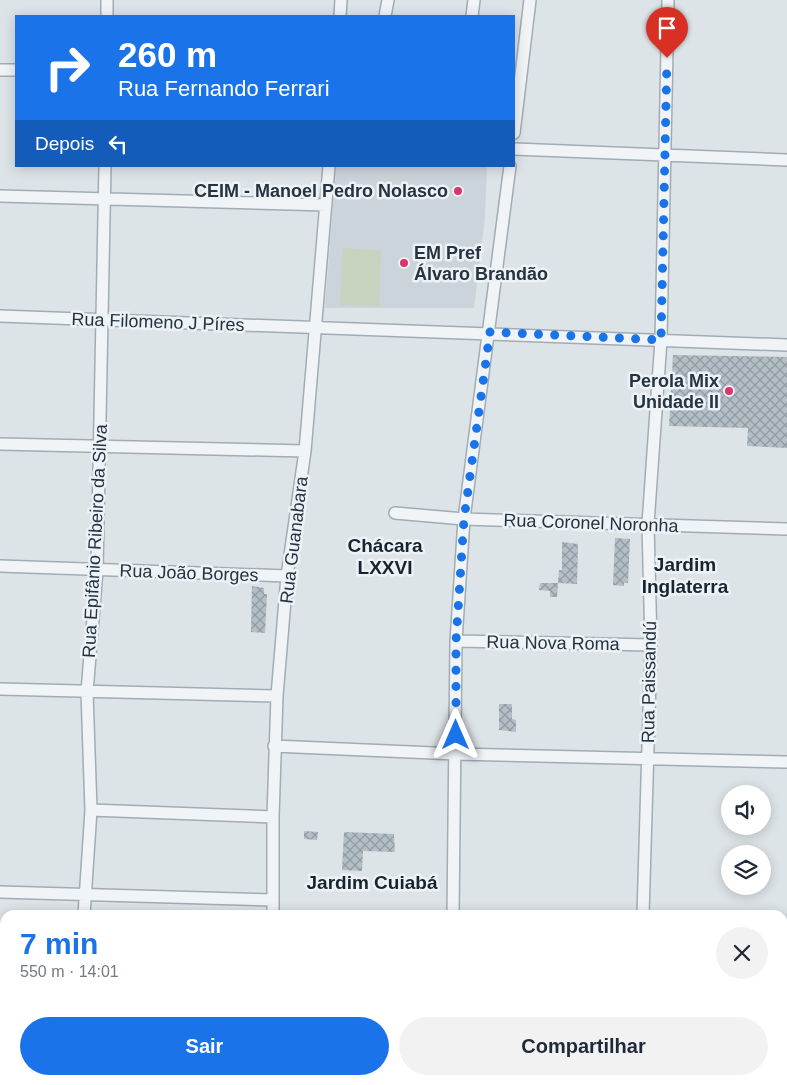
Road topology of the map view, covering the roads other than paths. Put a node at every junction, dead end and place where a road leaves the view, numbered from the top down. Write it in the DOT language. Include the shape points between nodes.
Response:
graph roads {
  1 [pos="107,0"];
  2 [pos="340,0"];
  3 [pos="388,0"];
  4 [pos="474,0"];
  5 [pos="530,0"];
  6 [pos="668,0"];
  7 [pos="107,15"];
  8 [pos="340,15"];
  9 [pos="385,15"];
  10 [pos="472,15"];
  11 [pos="0,70"];
  12 [pos="15,70"];
  13 [pos="515,125"];
  14 [pos="515,149"];
  15 [pos="665,155"];
  16 [pos="787,160"];
  17 [pos="105,167"];
  18 [pos="329,167"];
  19 [pos="510,167"];
  20 [pos="0,196"];
  21 [pos="104,200"];
  22 [pos="326,205"];
  23 [pos="0,316"];
  24 [pos="102,321"];
  25 [pos="315,326"];
  26 [pos="490,332"];
  27 [pos="661,340"];
  28 [pos="787,345"];
  29 [pos="0,444"];
  30 [pos="100,448"];
  31 [pos="305,451"];
  32 [pos="395,513"];
  33 [pos="464,519"];
  34 [pos="648,524"];
  35 [pos="787,529"];
  36 [pos="0,566"];
  37 [pos="97,570"];
  38 [pos="288,576"];
  39 [pos="456,641"];
  40 [pos="651,646"];
  41 [pos="0,690"];
  42 [pos="87,692"];
  43 [pos="277,696"];
  44 [pos="274,746"];
  45 [pos="456,754"];
  46 [pos="647,759"];
  47 [pos="787,762"];
  48 [pos="91,810"];
  49 [pos="273,817"];
  50 [pos="0,892"];
  51 [pos="84,894"];
  52 [pos="273,900"];
  53 [pos="84,910"];
  54 [pos="273,910"];
  55 [pos="453,910"];
  56 [pos="643,910"];
  1 -- 7 [label="street"];
  2 -- 8 [label="street"];
  3 -- 9 [label="street"];
  4 -- 10 [label="street"];
  5 -- 13 [label="street"];
  6 -- 15 [label="street, Rua Paissandú"];
  11 -- 12 [label="street"];
  14 -- 15 [label="street"];
  15 -- 16 [label="street"];
  15 -- 27 [label="street, Rua Paissandú"];
  17 -- 21 [label="street, Rua Epifânio Ribeiro da Silva"];
  18 -- 22 [label="street, Rua Guanabara"];
  19 -- 26 [label="street"];
  20 -- 21 [label="street"];
  21 -- 22 [label="street"];
  21 -- 24 [label="street, Rua Epifânio Ribeiro da Silva"];
  22 -- 25 [label="street, Rua Guanabara"];
  23 -- 24 [label="street, Rua Filomeno J Píres"];
  24 -- 25 [label="street, Rua Filomeno J Píres"];
  24 -- 30 [label="street, Rua Epifânio Ribeiro da Silva"];
  25 -- 26 [label="street, Rua Filomeno J Píres"];
  25 -- 31 [label="street, Rua Guanabara"];
  26 -- 27 [label="street, Rua Filomeno J Píres"];
  26 -- 33 [label="street"];
  27 -- 28 [label="street, Rua Filomeno J Píres"];
  27 -- 34 [label="street, Rua Paissandú"];
  29 -- 30 [label="street"];
  30 -- 31 [label="street"];
  30 -- 37 [label="street, Rua Epifânio Ribeiro da Silva"];
  31 -- 38 [label="street, Rua Guanabara"];
  32 -- 33 [label="street, Rua Coronel Noronha"];
  33 -- 34 [label="street, Rua Coronel Noronha"];
  33 -- 39 [label="street"];
  34 -- 35 [label="street, Rua Coronel Noronha"];
  34 -- 40 [label="street, Rua Paissandú"];
  36 -- 37 [label="street, Rua João Borges"];
  37 -- 38 [label="street, Rua João Borges"];
  37 -- 42 [label="street, Rua Epifânio Ribeiro da Silva"];
  38 -- 43 [label="street, Rua Guanabara"];
  39 -- 40 [label="street, Rua Nova Roma"];
  39 -- 45 [label="street"];
  40 -- 46 [label="street, Rua Paissandú"];
  41 -- 42 [label="street"];
  42 -- 43 [label="street"];
  42 -- 48 [label="street, Rua Epifânio Ribeiro da Silva"];
  43 -- 44 [label="street, Rua Guanabara"];
  44 -- 45 [label="street"];
  44 -- 49 [label="street, Rua Guanabara"];
  45 -- 46 [label="street"];
  45 -- 55 [label="street"];
  46 -- 47 [label="street"];
  46 -- 56 [label="street, Rua Paissandú"];
  48 -- 49 [label="street"];
  48 -- 51 [label="street, Rua Epifânio Ribeiro da Silva"];
  49 -- 52 [label="street, Rua Guanabara"];
  50 -- 51 [label="street"];
  51 -- 52 [label="street"];
  51 -- 53 [label="street, Rua Epifânio Ribeiro da Silva"];
  52 -- 54 [label="street, Rua Guanabara"];
}
